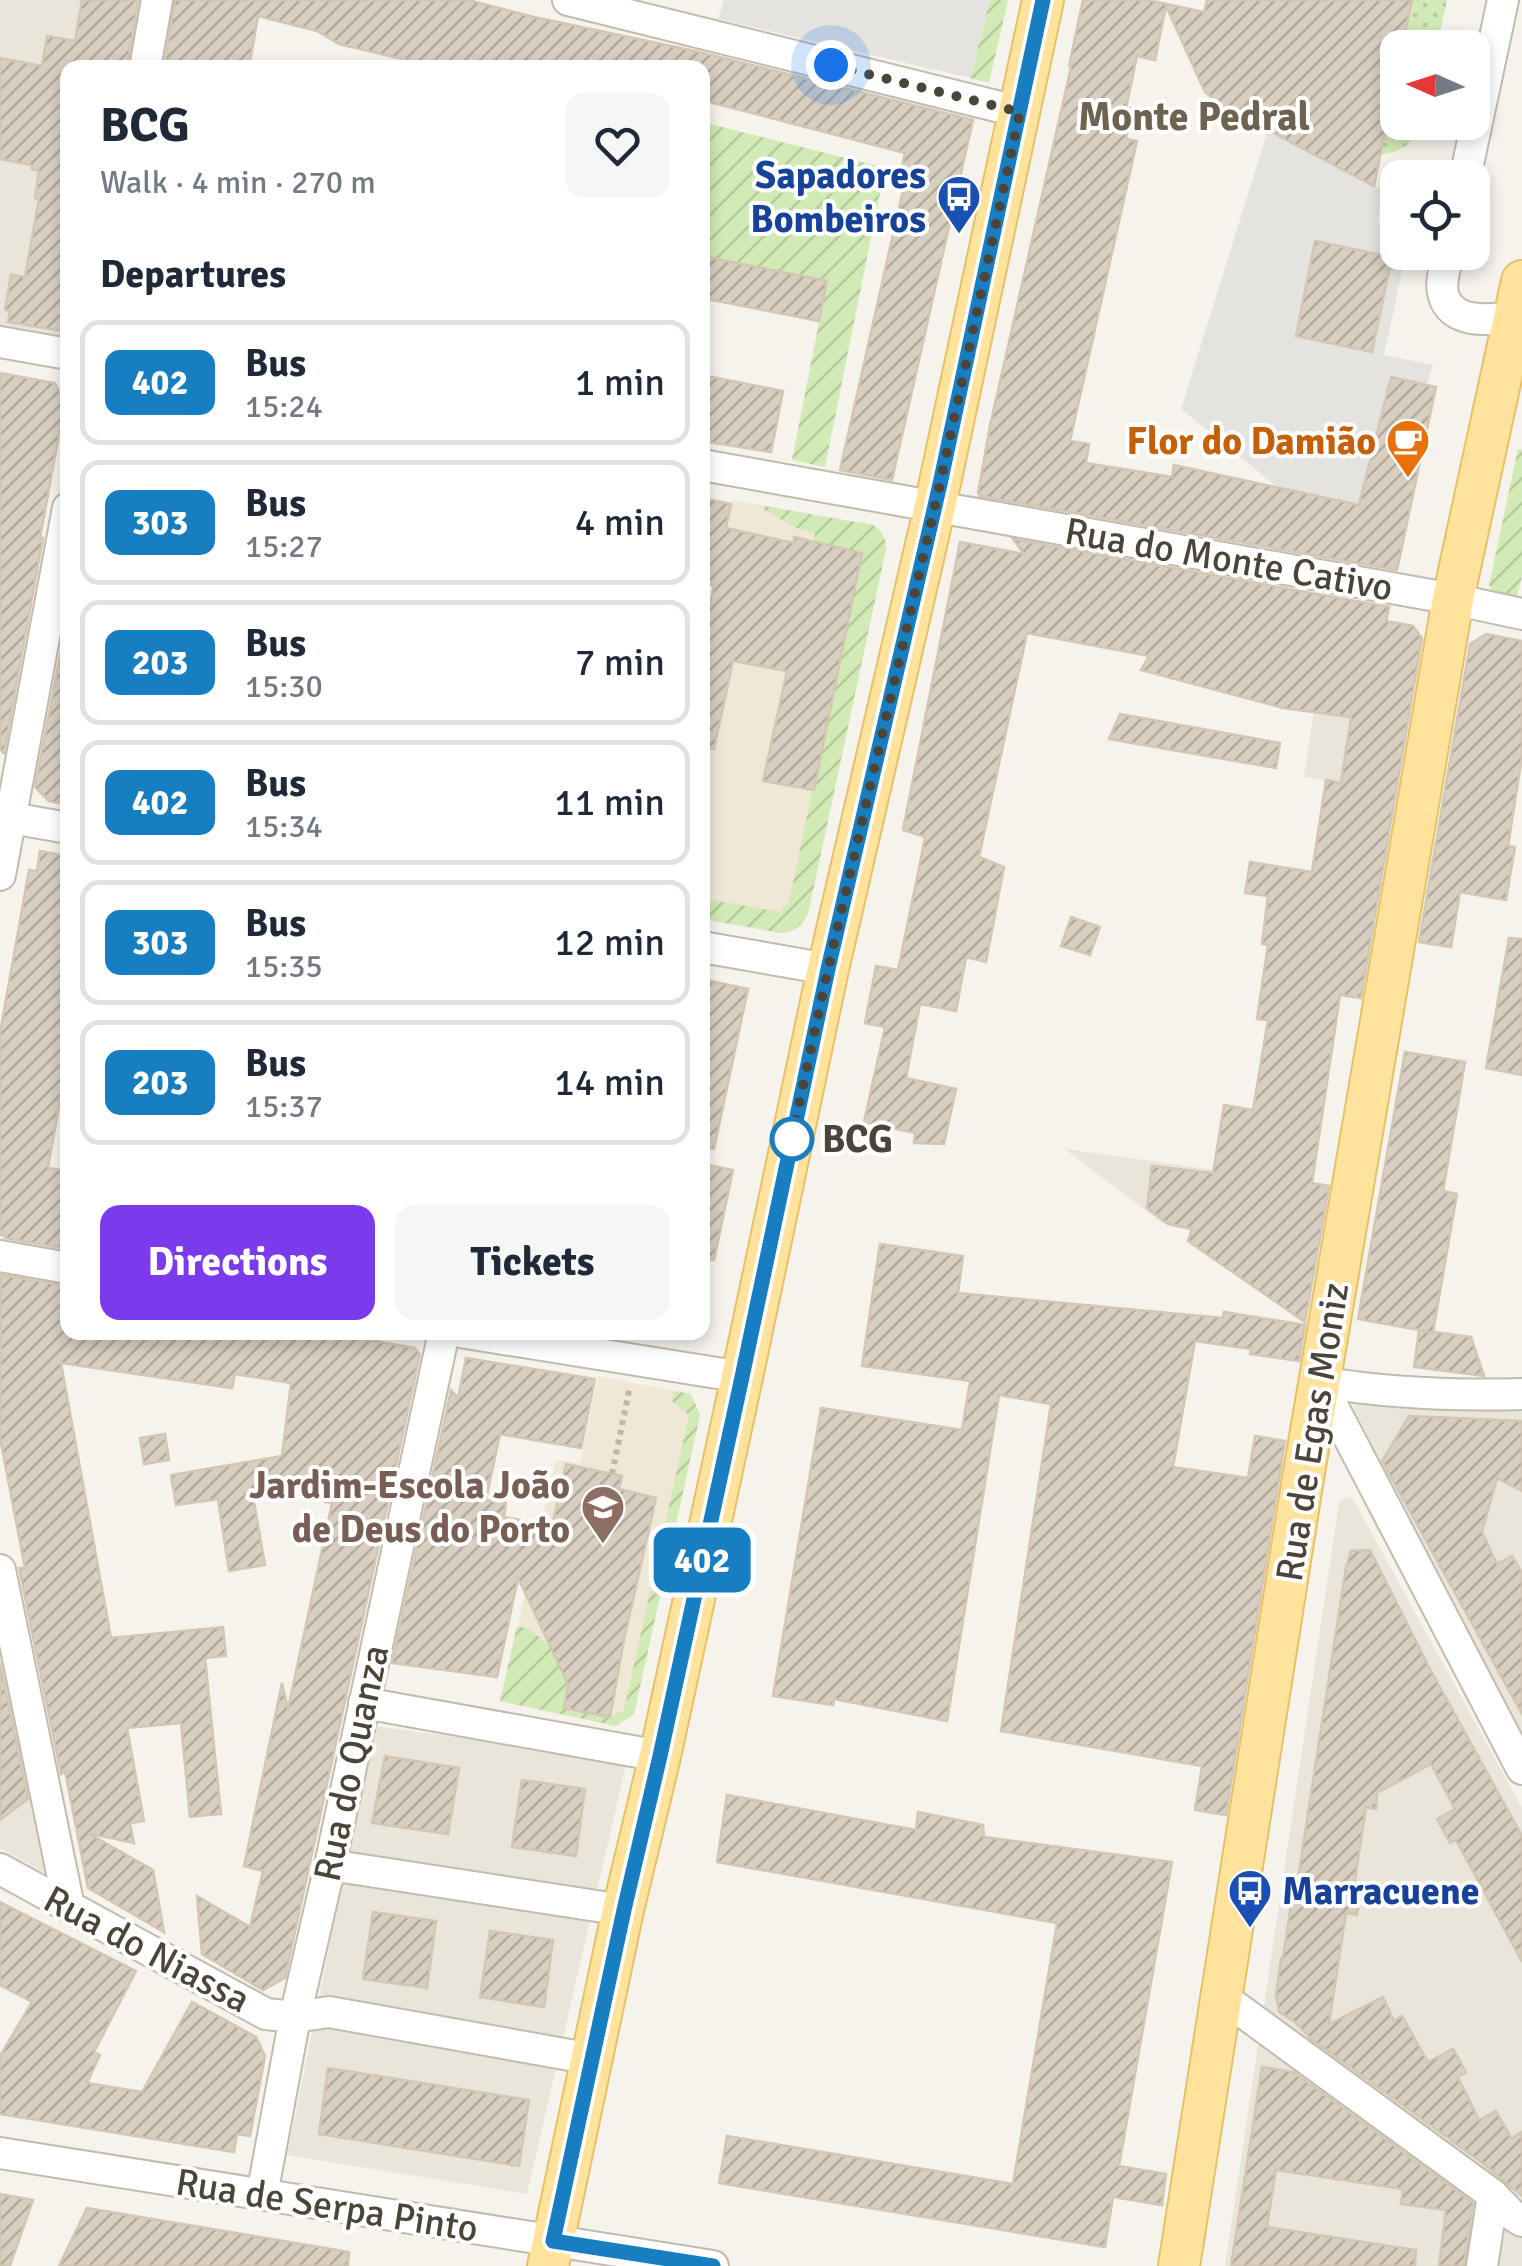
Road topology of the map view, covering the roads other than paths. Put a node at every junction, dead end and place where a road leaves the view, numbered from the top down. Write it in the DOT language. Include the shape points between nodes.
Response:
graph roads {
  1 [pos="157,0"];
  2 [pos="568,0"];
  3 [pos="1043,0"];
  4 [pos="1503,0"];
  5 [pos="146,60"];
  6 [pos="1020,112"];
  7 [pos="1469,160"];
  8 [pos="1444,270"];
  9 [pos="1519,304"];
  10 [pos="0,342"];
  11 [pos="60,353"];
  12 [pos="710,466"];
  13 [pos="935,506"];
  14 [pos="60,547"];
  15 [pos="1453,599"];
  16 [pos="1522,614"];
  17 [pos="5,816"];
  18 [pos="60,826"];
  19 [pos="0,875"];
  20 [pos="710,948"];
  21 [pos="828,969"];
  22 [pos="0,1256"];
  23 [pos="60,1267"];
  24 [pos="442,1340"];
  25 [pos="510,1340"];
  26 [pos="742,1377"];
  27 [pos="1320,1382"];
  28 [pos="1522,1394"];
  29 [pos="0,1570"];
  30 [pos="364,1703"];
  31 [pos="660,1756"];
  32 [pos="1522,1769"];
  33 [pos="330,1865"];
  34 [pos="0,1869"];
  35 [pos="69,1907"];
  36 [pos="624,1910"];
  37 [pos="1221,1996"];
  38 [pos="295,2017"];
  39 [pos="592,2058"];
  40 [pos="0,2153"];
  41 [pos="262,2195"];
  42 [pos="1493,2195"];
  43 [pos="1522,2221"];
  44 [pos="551,2254"];
  45 [pos="714,2266"];
  46 [pos="1179,2266"];
  47 [pos="1482,2266"];
  1 -- 5 [label="street"];
  2 -- 6 [label="street"];
  3 -- 6 [label="main road"];
  4 -- 7 [label="street"];
  6 -- 13 [label="main road"];
  8 -- 9 [label="street" via="1443,293 1464,317 1482,319"];
  9 -- 15 [label="main road, Rua de Egas Moniz"];
  10 -- 11 [label="street"];
  12 -- 13 [label="street, Rua do Monte Cativo"];
  13 -- 15 [label="street, Rua do Monte Cativo"];
  13 -- 21 [label="main road"];
  14 -- 17 [label="street"];
  15 -- 16 [label="street, Rua do Monte Cativo"];
  15 -- 27 [label="main road, Rua de Egas Moniz"];
  17 -- 18 [label="street"];
  17 -- 19 [label="street"];
  20 -- 21 [label="street"];
  21 -- 26 [label="main road"];
  22 -- 23 [label="street"];
  24 -- 30 [label="street, Rua do Quanza"];
  25 -- 26 [label="street"];
  26 -- 31 [label="main road"];
  27 -- 28 [label="street"];
  27 -- 32 [label="street"];
  27 -- 37 [label="main road, Rua de Egas Moniz"];
  29 -- 35 [label="street"];
  30 -- 31 [label="street"];
  30 -- 33 [label="street, Rua do Quanza"];
  31 -- 36 [label="main road"];
  33 -- 36 [label="street"];
  33 -- 38 [label="street, Rua do Quanza"];
  34 -- 35 [label="street, Rua do Niassa"];
  35 -- 38 [label="street, Rua do Niassa" via="266,2014"];
  36 -- 39 [label="main road"];
  37 -- 42 [label="street"];
  37 -- 46 [label="main road, Rua de Egas Moniz"];
  38 -- 39 [label="street, Rua do Niassa" via="329,2012"];
  38 -- 41 [label="street, Rua do Quanza"];
  39 -- 44 [label="main road"];
  40 -- 41 [label="street, Rua de Serpa Pinto"];
  41 -- 44 [label="street, Rua de Serpa Pinto"];
  42 -- 43 [label="street"];
  42 -- 47 [label="street"];
  44 -- 45 [label="street, Rua de Serpa Pinto"];
}
